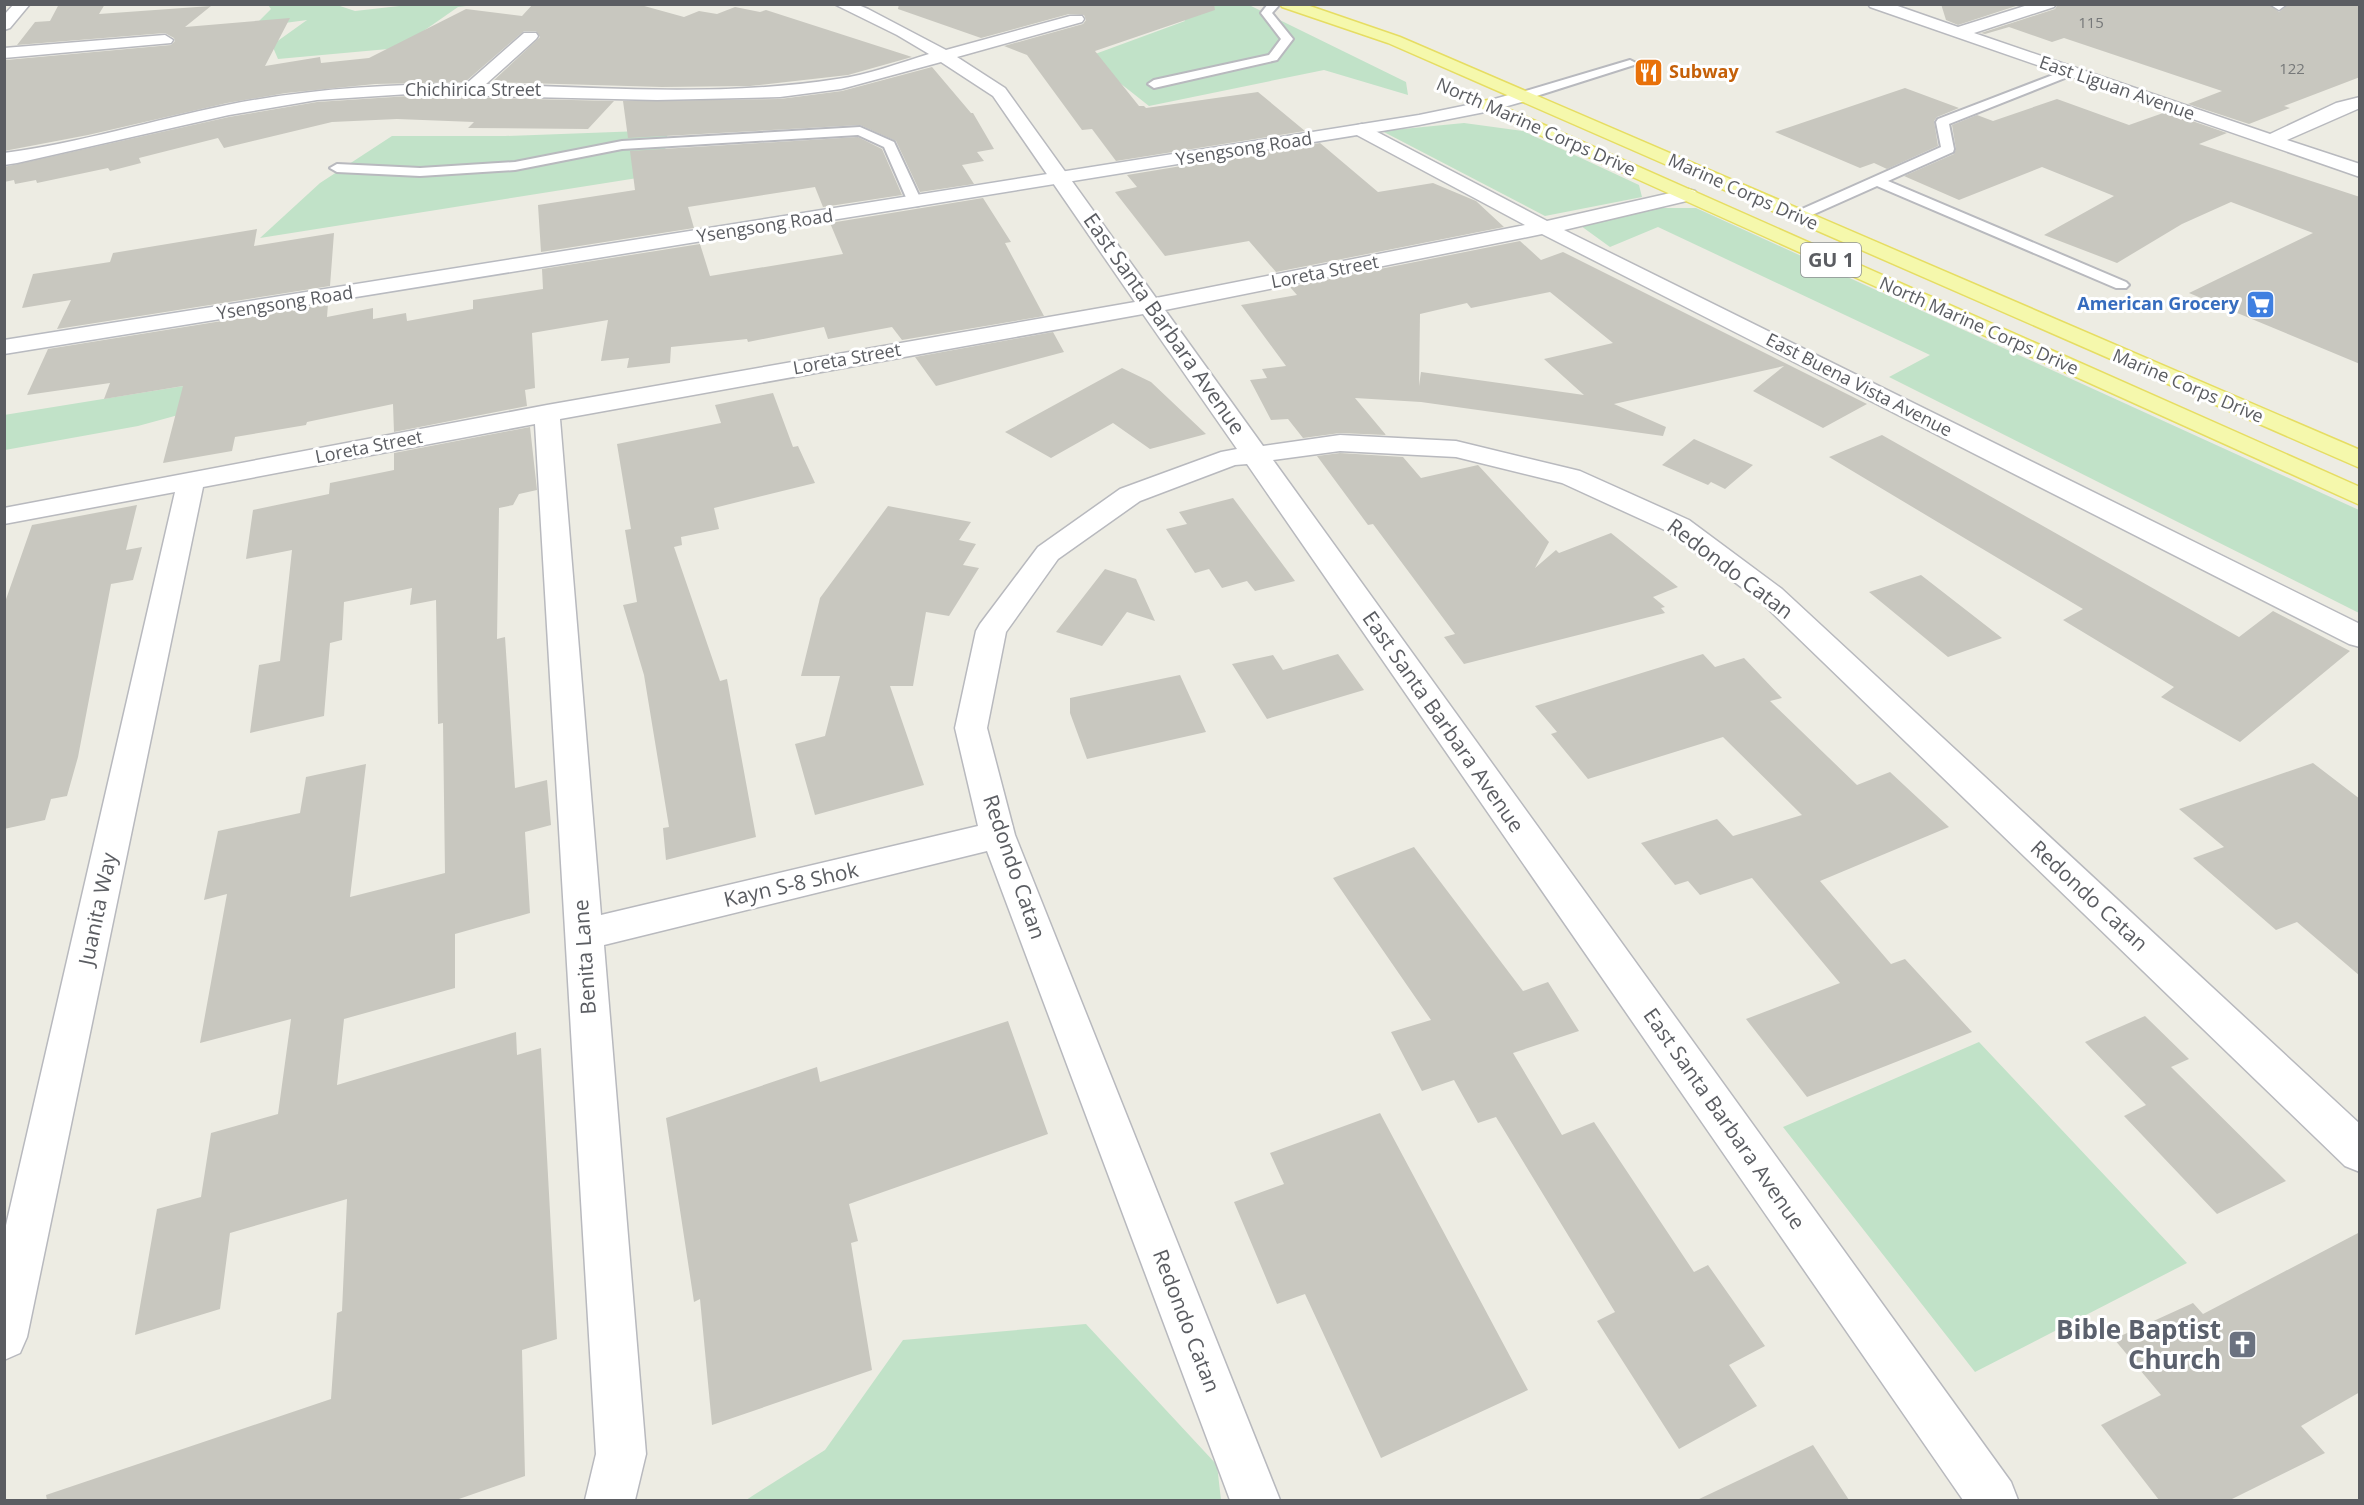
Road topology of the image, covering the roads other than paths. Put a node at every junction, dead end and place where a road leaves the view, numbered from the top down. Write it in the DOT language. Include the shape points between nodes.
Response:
graph roads {
  1 [pos="23,4"];
  2 [pos="841,4"];
  3 [pos="1275,4"];
  4 [pos="1287,4"];
  5 [pos="1875,4"];
  6 [pos="2049,4"];
  7 [pos="1308,13"];
  8 [pos="1076,20"];
  9 [pos="4,25"];
  10 [pos="1956,33"];
  11 [pos="530,36"];
  12 [pos="165,40"];
  13 [pos="4,53"];
  14 [pos="1375,55"];
  15 [pos="943,56"];
  16 [pos="1630,63"];
  17 [pos="2071,72"];
  18 [pos="1154,84"];
  19 [pos="471,89"];
  20 [pos="1459,92"];
  21 [pos="1523,96"];
  22 [pos="2360,102"];
  23 [pos="1491,106"];
  24 [pos="1362,130"];
  25 [pos="2271,140"];
  26 [pos="4,159"];
  27 [pos="337,168"];
  28 [pos="2360,171"];
  29 [pos="1063,179"];
  30 [pos="1878,181"];
  31 [pos="1688,195"];
  32 [pos="915,202"];
  33 [pos="1798,216"];
  34 [pos="1547,229"];
  35 [pos="2121,285"];
  36 [pos="1152,305"];
  37 [pos="4,347"];
  38 [pos="547,413"];
  39 [pos="1254,454"];
  40 [pos="2360,460"];
  41 [pos="191,482"];
  42 [pos="2360,498"];
  43 [pos="4,516"];
  44 [pos="2360,637"];
  45 [pos="998,835"];
  46 [pos="584,934"];
  47 [pos="2360,1152"];
  48 [pos="4,1337"];
  49 [pos="610,1500"];
  50 [pos="1255,1500"];
  51 [pos="1993,1500"];
  1 -- 9 [label="street"];
  2 -- 15 [label="street, East Santa Barbara Avenue"];
  3 -- 18 [label="lane" via="1266,13 1287,39 1273,58"];
  4 -- 7 [label="main road, Marine Corps Drive / GU 1"];
  5 -- 10 [label="street, East Liguan Avenue"];
  6 -- 10 [label="street"];
  7 -- 14 [label="main road, GU 1"];
  7 -- 21 [label="main road, Marine Corps Drive / GU 1" via="1394,40"];
  8 -- 15 [label="street, Chichirica Street"];
  10 -- 17 [label="street, East Liguan Avenue"];
  11 -- 19 [label="street"];
  12 -- 13 [label="street"];
  15 -- 19 [label="street, Chichirica Street" via="841,84 759,94"];
  15 -- 29 [label="street, East Santa Barbara Avenue" via="999,92"];
  16 -- 21 [label="lane"];
  17 -- 25 [label="street, East Liguan Avenue"];
  17 -- 30 [label="lane" via="1942,122 1948,149"];
  19 -- 26 [label="street, Chichirica Street" via="346,93 265,104"];
  20 -- 23 [label="main road, North Marine Corps Drive / GU 1"];
  21 -- 23 [label="street, Ysengsong Road"];
  21 -- 33 [label="main road, Marine Corps Drive / GU 1"];
  22 -- 25 [label="street"];
  23 -- 24 [label="street, Ysengsong Road"];
  23 -- 31 [label="main road, North Marine Corps Drive / GU 1"];
  24 -- 29 [label="street, Ysengsong Road"];
  24 -- 34 [label="street, East Buena Vista Avenue"];
  25 -- 28 [label="street, East Liguan Avenue"];
  27 -- 32 [label="lane" via="420,172 516,166 622,145 860,131 889,145"];
  29 -- 32 [label="street, Ysengsong Road"];
  29 -- 36 [label="street, East Santa Barbara Avenue"];
  30 -- 33 [label="lane"];
  30 -- 35 [label="lane"];
  31 -- 34 [label="street, Loreta Street"];
  31 -- 42 [label="main road, North Marine Corps Drive / GU 1"];
  32 -- 37 [label="street, Ysengsong Road"];
  33 -- 40 [label="main road, Marine Corps Drive / GU 1"];
  34 -- 36 [label="street, Loreta Street"];
  34 -- 44 [label="street, East Buena Vista Avenue"];
  36 -- 38 [label="street, Loreta Street"];
  36 -- 39 [label="street, East Santa Barbara Avenue"];
  38 -- 41 [label="street, Loreta Street"];
  38 -- 46 [label="street, Benita Lane"];
  39 -- 45 [label="street, Redondo Catan" via="1230,458 1130,495 1048,553 991,631 971,728"];
  39 -- 47 [label="street, Redondo Catan" via="1340,443 1456,449 1571,477 1679,526 1772,596"];
  39 -- 51 [label="street, East Santa Barbara Avenue"];
  41 -- 43 [label="street, Loreta Street"];
  41 -- 48 [label="street, Juanita Way"];
  45 -- 46 [label="street, Kayn S-8 Shok"];
  45 -- 50 [label="street, Redondo Catan"];
  46 -- 49 [label="street, Benita Lane" via="621,1454"];
}
